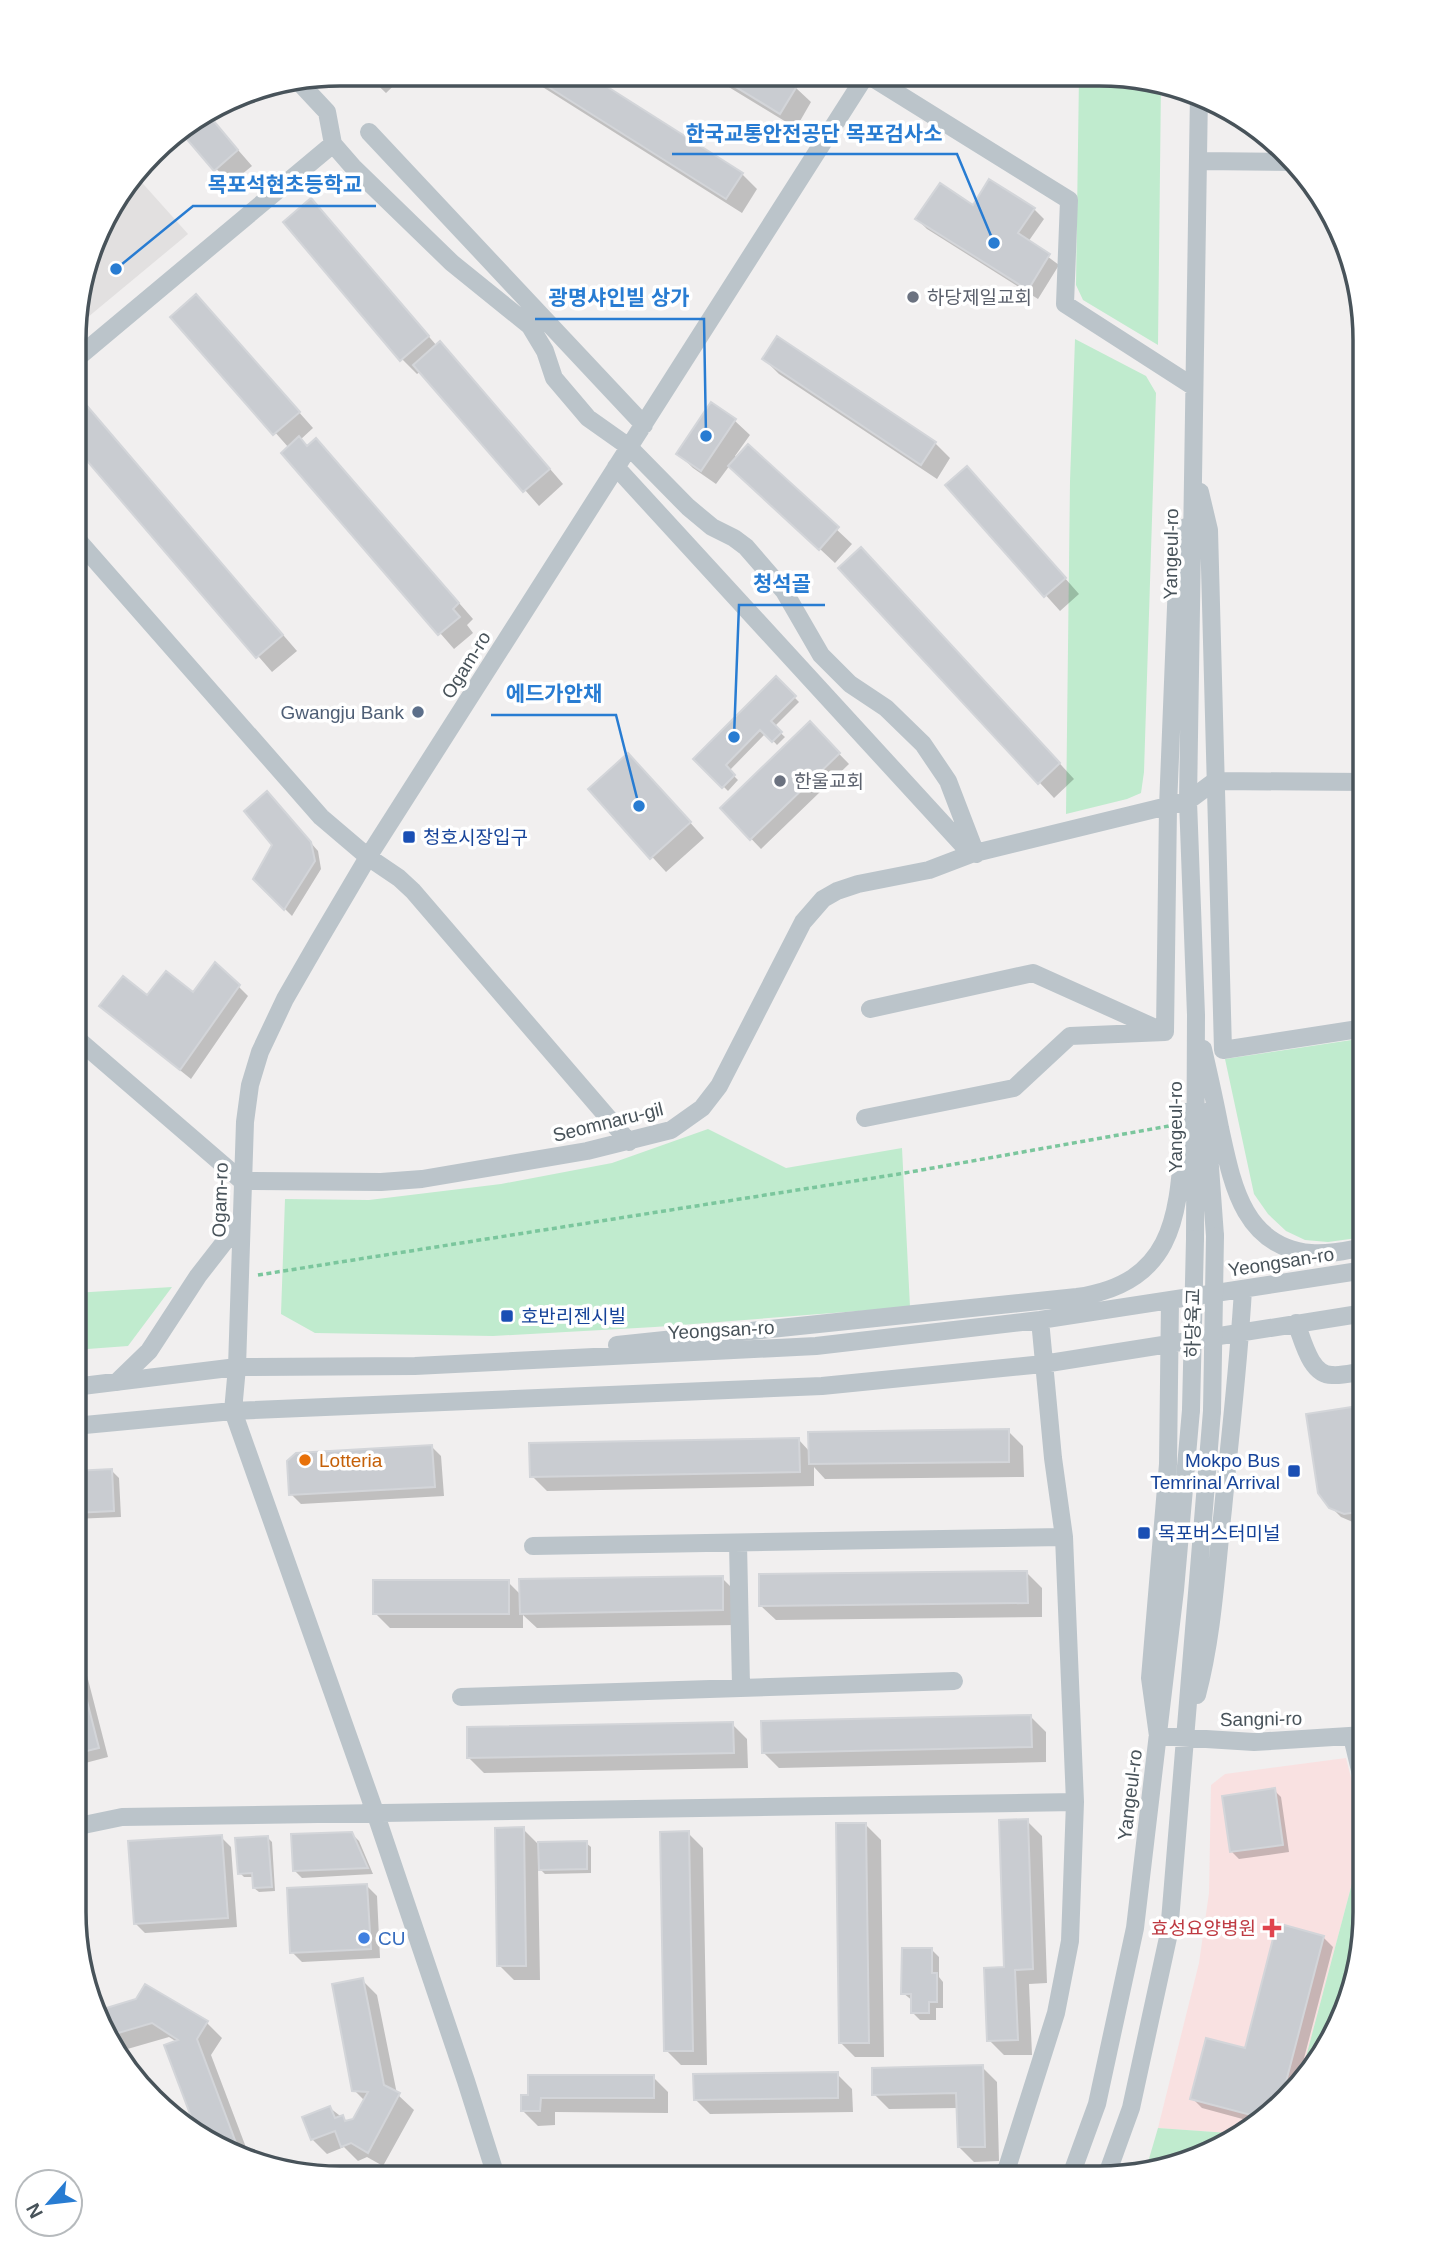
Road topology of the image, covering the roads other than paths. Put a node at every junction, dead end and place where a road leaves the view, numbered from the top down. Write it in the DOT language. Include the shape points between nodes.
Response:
graph roads {
  1 [pos="860,86"];
  2 [pos="885,86"];
  3 [pos="305,88"];
  4 [pos="1199,106"];
  5 [pos="369,132"];
  6 [pos="333,144"];
  7 [pos="1199,160"];
  8 [pos="1281,162"];
  9 [pos="86,351"];
  10 [pos="1194,387"];
  11 [pos="643,425"];
  12 [pos="629,447"];
  13 [pos="1193,461"];
  14 [pos="616,467"];
  15 [pos="1193,500"];
  16 [pos="86,550"];
  17 [pos="1215,781"];
  18 [pos="1353,782"];
  19 [pos="1188,801"];
  20 [pos="1168,807"];
  21 [pos="973,854"];
  22 [pos="368,857"];
  23 [pos="870,1009"];
  24 [pos="1196,1015"];
  25 [pos="1353,1030"];
  26 [pos="1165,1032"];
  27 [pos="86,1046"];
  28 [pos="865,1118"];
  29 [pos="629,1142"];
  30 [pos="242,1181"];
  31 [pos="240,1222"];
  32 [pos="1215,1236"];
  33 [pos="1195,1239"];
  34 [pos="1353,1249"];
  35 [pos="1353,1272"];
  36 [pos="1243,1289"];
  37 [pos="1170,1300"];
  38 [pos="1353,1314"];
  39 [pos="1040,1320"];
  40 [pos="1296,1323"];
  41 [pos="1241,1332"];
  42 [pos="1170,1343"];
  43 [pos="1043,1364"];
  44 [pos="415,1366"];
  45 [pos="237,1367"];
  46 [pos="1353,1372"];
  47 [pos="117,1382"];
  48 [pos="86,1386"];
  49 [pos="1191,1410"];
  50 [pos="233,1411"];
  51 [pos="86,1425"];
  52 [pos="1064,1537"];
  53 [pos="738,1543"];
  54 [pos="533,1546"];
  55 [pos="954,1681"];
  56 [pos="741,1686"];
  57 [pos="461,1697"];
  58 [pos="1158,1736"];
  59 [pos="1353,1736"];
  60 [pos="1186,1739"];
  61 [pos="1075,1802"];
  62 [pos="375,1812"];
  63 [pos="86,1824"];
  64 [pos="491,2166"];
  65 [pos="1008,2166"];
  66 [pos="1074,2166"];
  67 [pos="1110,2166"];
  1 -- 11 [label="street, Ogam-ro"];
  2 -- 10 [label="street" via="1069,200 1065,304"];
  3 -- 6 [label="street" via="327,112"];
  4 -- 7 [label="street, Yangeul-ro"];
  5 -- 11 [label="street"];
  6 -- 9 [label="street"];
  6 -- 12 [label="street" via="452,263 530,326 562,390 588,418"];
  7 -- 8 [label="street"];
  7 -- 10 [label="street, Yangeul-ro"];
  10 -- 13 [label="street, Yangeul-ro"];
  11 -- 12 [label="street, Ogam-ro"];
  12 -- 14 [label="street, Ogam-ro"];
  12 -- 21 [label="street" via="688,507 746,547 784,591 821,655 923,744 948,781"];
  13 -- 15 [label="street, Yangeul-ro"];
  13 -- 17 [label="street" via="1209,530"];
  14 -- 21 [label="street"];
  14 -- 22 [label="street, Ogam-ro"];
  15 -- 19 [label="street, Yangeul-ro"];
  15 -- 20 [label="street" via="1178,557"];
  16 -- 22 [label="street" via="321,817"];
  17 -- 18 [label="street"];
  17 -- 19 [label="street, Seomnaru-gil"];
  17 -- 25 [label="street" via="1223,1050"];
  19 -- 20 [label="street, Seomnaru-gil"];
  19 -- 24 [label="street, Yangeul-ro"];
  20 -- 21 [label="street, Seomnaru-gil"];
  20 -- 26 [label="street"];
  21 -- 29 [label="street, Seomnaru-gil" via="929,870 858,884 823,899 803,922 719,1086 702,1108 671,1130"];
  22 -- 29 [label="street" via="413,891"];
  22 -- 30 [label="street, Ogam-ro" via="285,999 260,1052 244,1122"];
  23 -- 26 [label="street" via="1033,973"];
  24 -- 32 [label="street, Yangeul-ro"];
  24 -- 33 [label="street, Yangeul-ro"];
  24 -- 34 [label="street" via="1233,1184 1245,1212 1268,1237 1294,1249 1325,1253"];
  24 -- 44 [label="street" via="1176,1205 1167,1238 1152,1263 1110,1291"];
  26 -- 28 [label="street" via="1070,1036 1014,1088"];
  27 -- 30 [label="street"];
  29 -- 30 [label="street, Seomnaru-gil" via="422,1179"];
  30 -- 31 [label="street, Ogam-ro"];
  31 -- 45 [label="street, Ogam-ro"];
  31 -- 47 [label="street" via="149,1351"];
  32 -- 60 [label="street, 하당육교, bridge" via="1212,1411"];
  33 -- 49 [label="street, 하당육교, bridge"];
  35 -- 36 [label="street, Yeongsan-ro"];
  36 -- 37 [label="street, Yeongsan-ro"];
  36 -- 41 [label="street"];
  37 -- 39 [label="street, Yeongsan-ro"];
  37 -- 42 [label="street"];
  38 -- 40 [label="street"];
  39 -- 43 [label="street"];
  39 -- 44 [label="street, Yeongsan-ro" via="816,1346"];
  40 -- 41 [label="street"];
  40 -- 46 [label="street" via="1318,1370 1332,1375"];
  41 -- 42 [label="street"];
  41 -- 60 [label="street" via="1206,1661"];
  42 -- 43 [label="street"];
  42 -- 58 [label="street" via="1168,1464 1150,1678"];
  43 -- 50 [label="street" via="822,1386"];
  43 -- 52 [label="street"];
  44 -- 45 [label="street, Yeongsan-ro"];
  45 -- 47 [label="street, Yeongsan-ro"];
  45 -- 50 [label="street, Ogam-ro"];
  47 -- 48 [label="street, Yeongsan-ro"];
  49 -- 58 [label="street, Yangeul-ro"];
  50 -- 51 [label="street"];
  50 -- 62 [label="street"];
  52 -- 53 [label="street"];
  52 -- 61 [label="street"];
  53 -- 54 [label="street"];
  53 -- 56 [label="street"];
  55 -- 56 [label="street"];
  56 -- 57 [label="street"];
  58 -- 60 [label="street, Sangni-ro"];
  58 -- 66 [label="street, Yangeul-ro" via="1135,1928 1097,2104"];
  59 -- 60 [label="street, Sangni-ro" via="1254,1742"];
  60 -- 67 [label="street" via="1169,1933 1131,2108"];
  61 -- 62 [label="street"];
  61 -- 65 [label="street" via="1070,1941 1056,2013"];
  62 -- 63 [label="street" via="122,1817"];
  62 -- 64 [label="street"];
}
